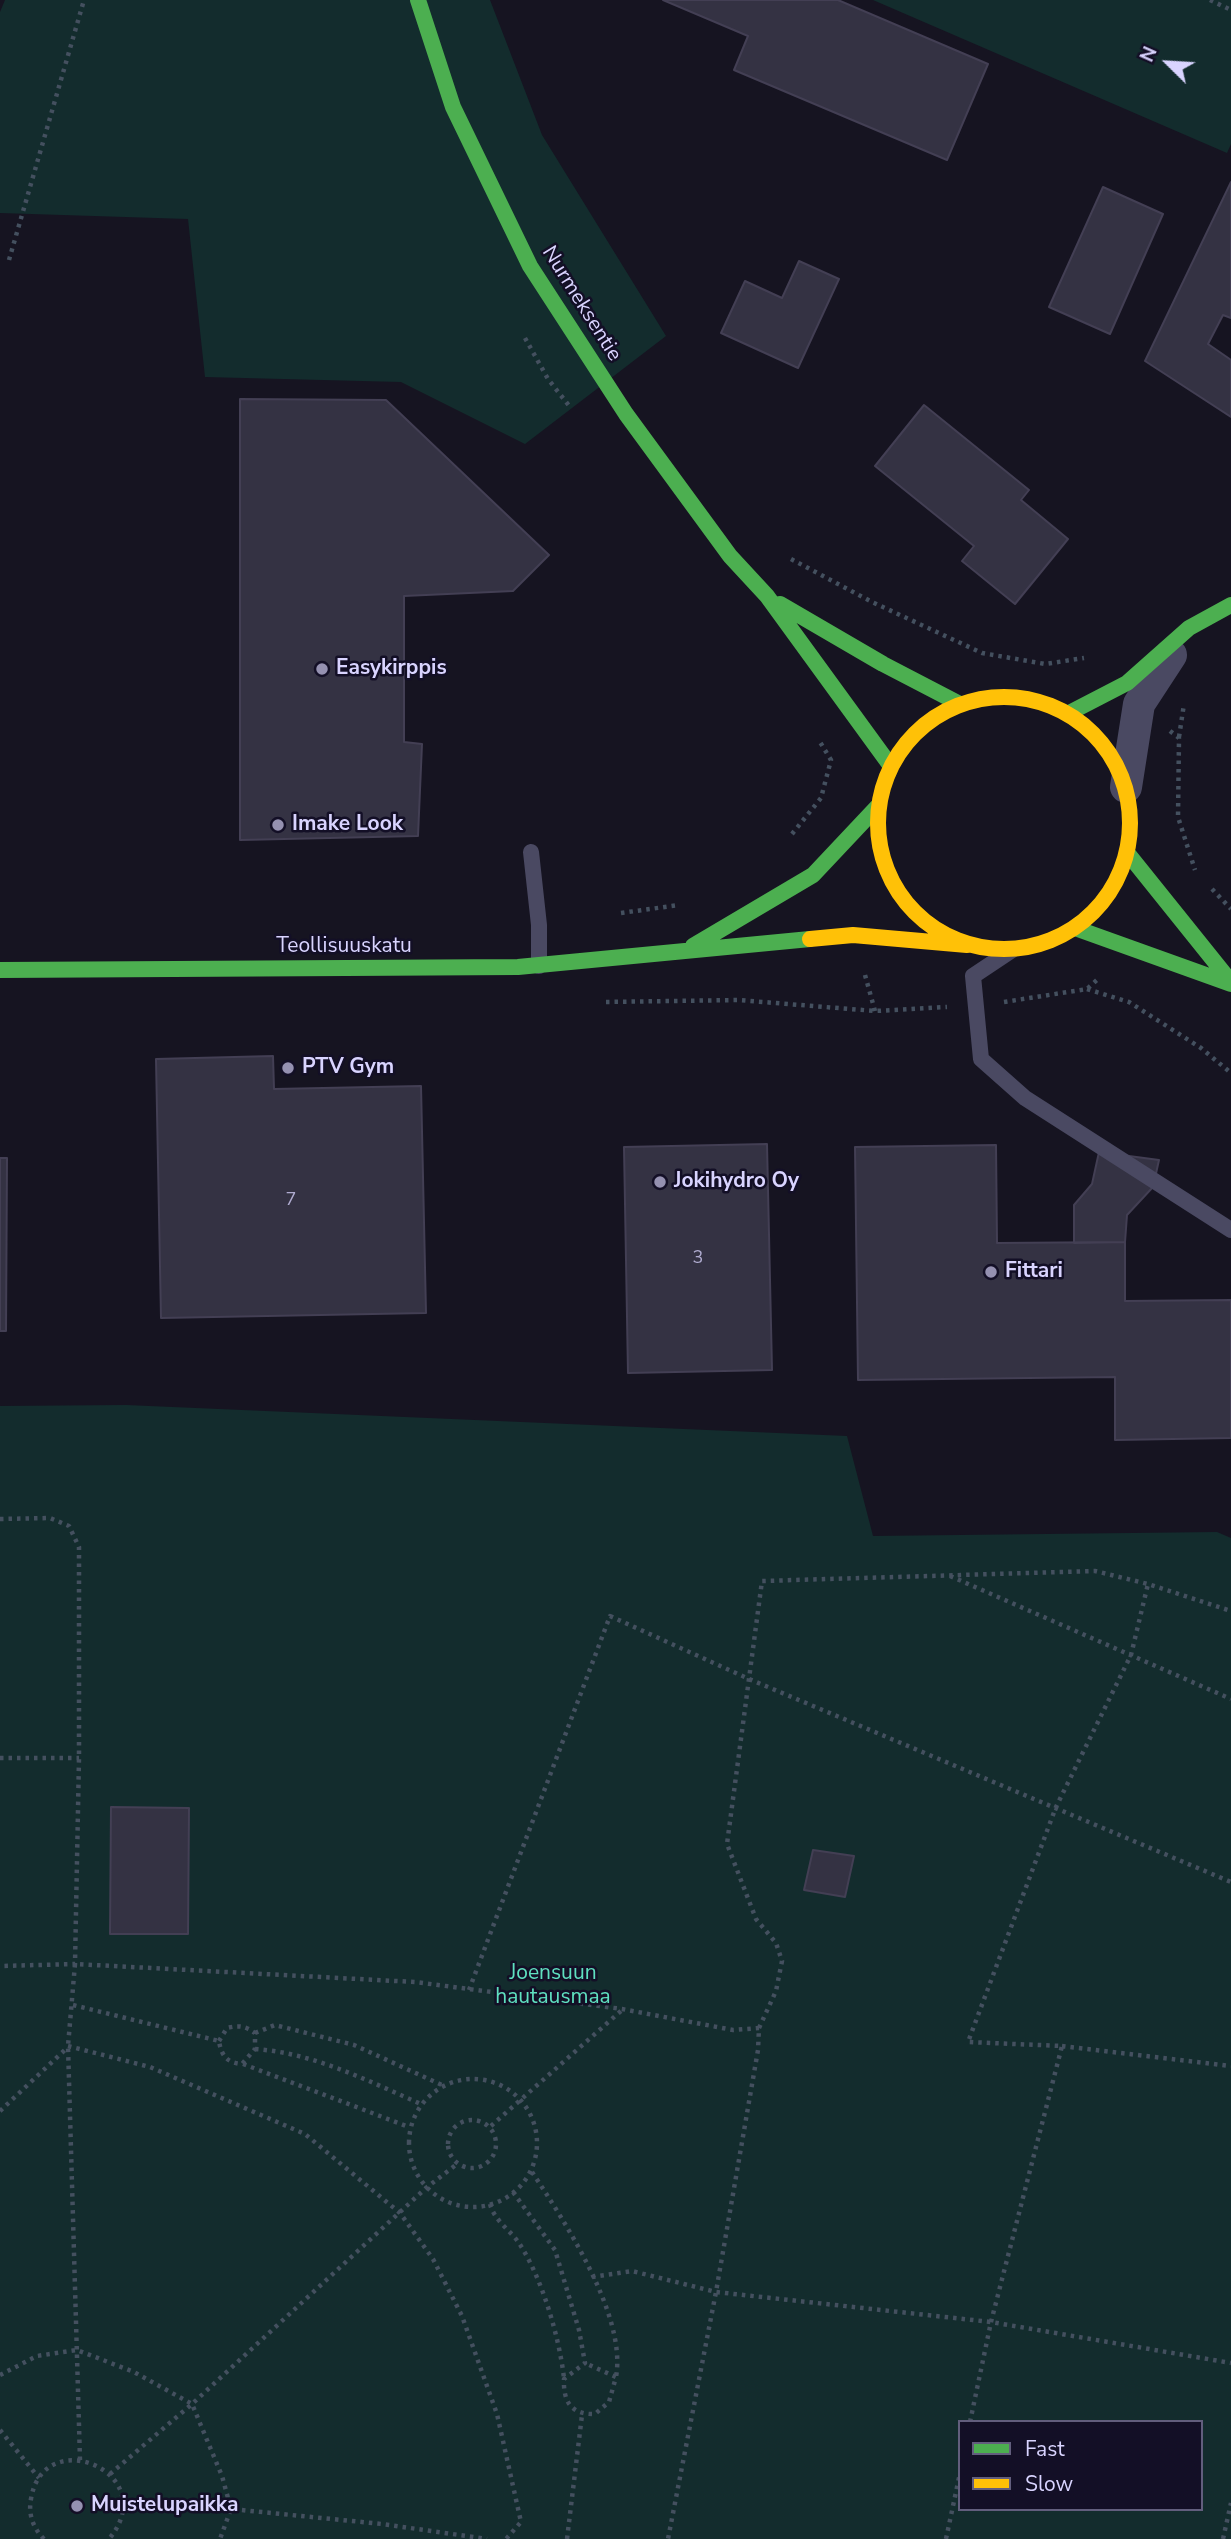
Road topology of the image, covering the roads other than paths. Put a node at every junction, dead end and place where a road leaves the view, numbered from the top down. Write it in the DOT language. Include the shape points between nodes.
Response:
graph roads {
  1 [pos="418,0"];
  2 [pos="767,596"];
  3 [pos="1231,606"];
  4 [pos="1189,628"];
  5 [pos="1133,693"];
  6 [pos="958,703"];
  7 [pos="1071,712"];
  8 [pos="890,765"];
  9 [pos="1126,787"];
  10 [pos="877,807"];
  11 [pos="531,852"];
  12 [pos="1129,855"];
  13 [pos="1074,928"];
  14 [pos="967,945"];
  15 [pos="688,949"];
  16 [pos="1012,950"];
  17 [pos="539,966"];
  18 [pos="0,970"];
  19 [pos="1231,983"];
  20 [pos="1231,1230"];
  1 -- 2 [label="street, Nurmeksentie" via="453,107 530,266 626,414 730,556"];
  2 -- 6 [label="street, Nurmeksentie"];
  2 -- 8 [label="street, Nurmeksentie"];
  3 -- 4 [label="street"];
  4 -- 5 [label="street"];
  5 -- 7 [label="street"];
  5 -- 9 [label="street"];
  6 -- 7 [label="street" via="1020,696"];
  6 -- 8 [label="street" via="921,726"];
  7 -- 9 [label="street" via="1106,747"];
  8 -- 10 [label="street"];
  9 -- 12 [label="street"];
  10 -- 14 [label="street" via="879,851 886,873 910,910"];
  10 -- 15 [label="street, Teollisuuskatu" via="813,874"];
  11 -- 17 [label="lane"];
  12 -- 13 [label="street" via="1095,911"];
  12 -- 19 [label="street"];
  13 -- 16 [label="street"];
  13 -- 19 [label="street"];
  14 -- 15 [label="street, Teollisuuskatu" via="853,935"];
  14 -- 16 [label="street, Teollisuuskatu"];
  15 -- 17 [label="street, Teollisuuskatu"];
  16 -- 20 [label="lane" via="973,976 981,1059 1025,1098"];
  17 -- 18 [label="street, Teollisuuskatu"];
}
